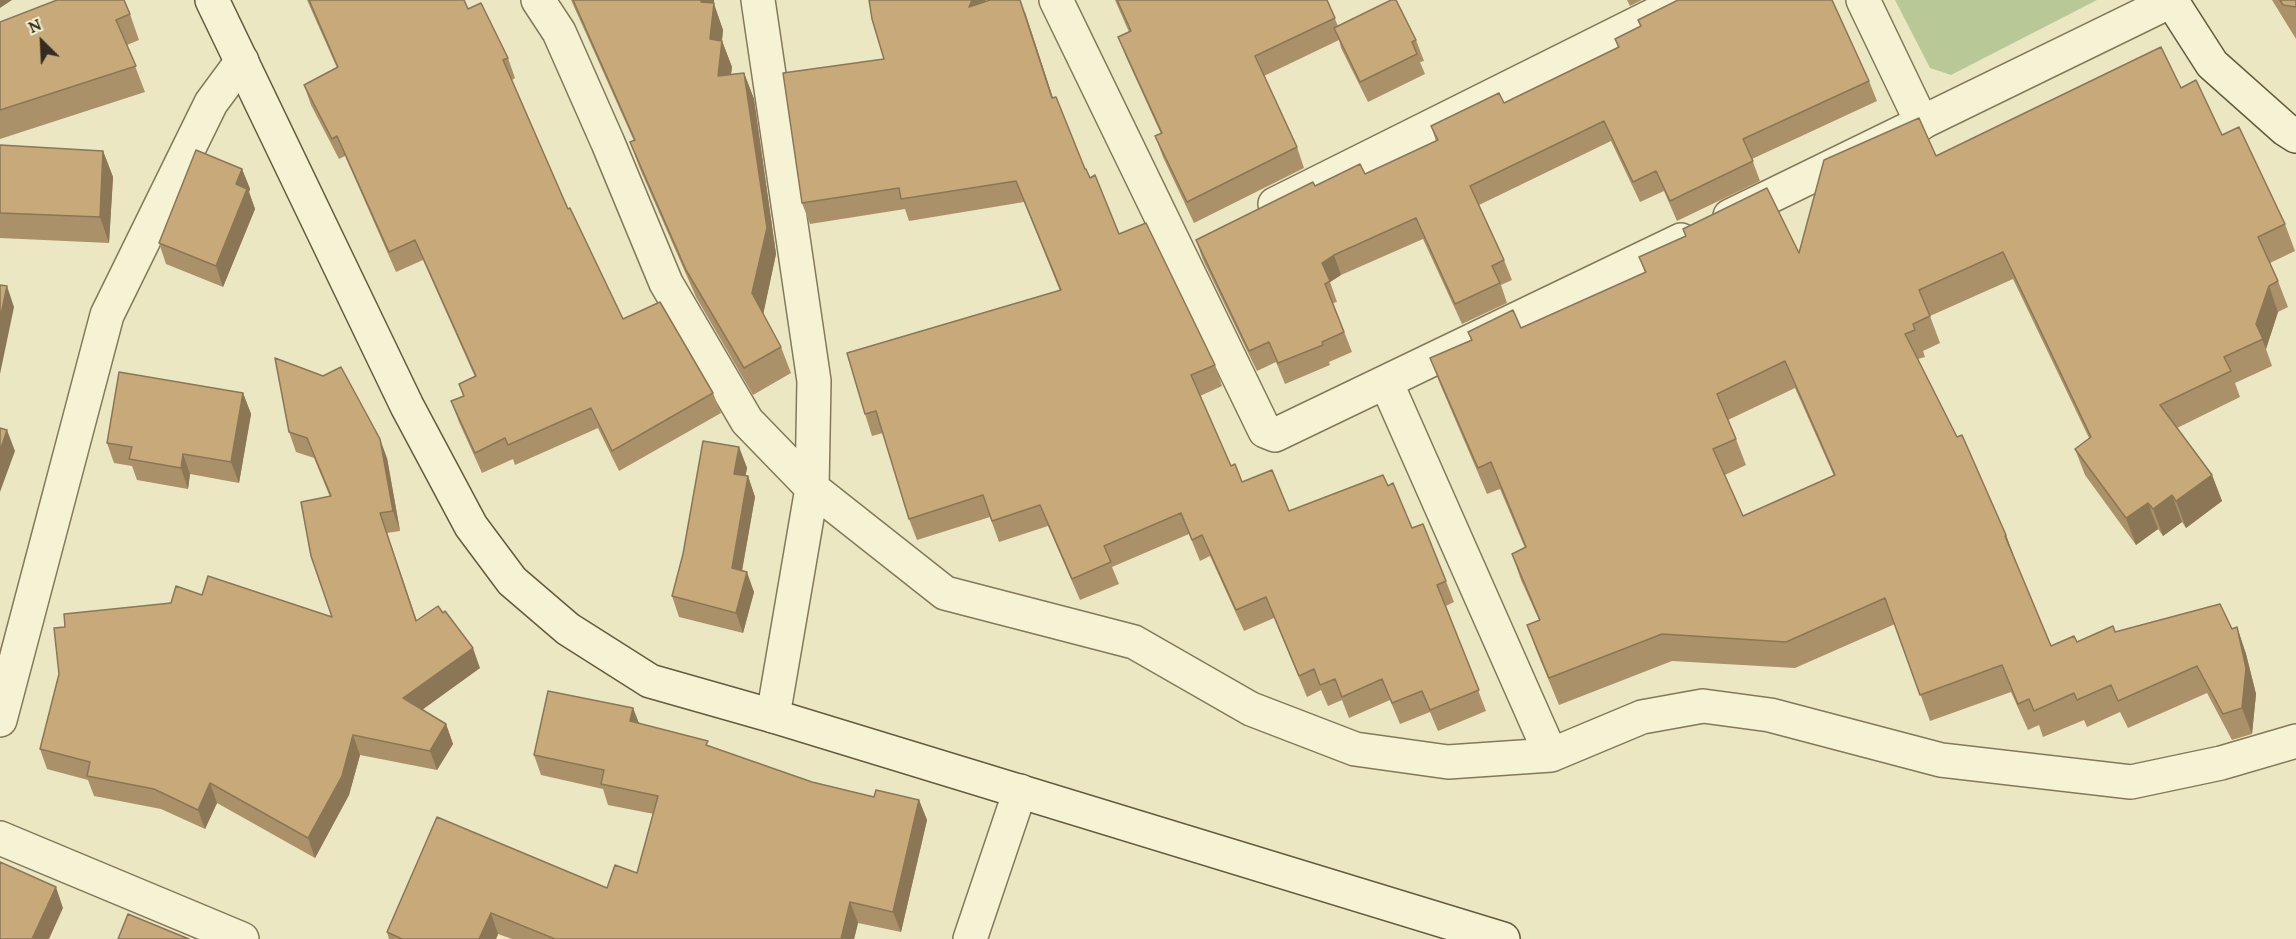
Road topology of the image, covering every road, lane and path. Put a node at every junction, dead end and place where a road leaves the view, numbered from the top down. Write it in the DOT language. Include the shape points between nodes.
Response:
graph roads {
  1 [pos="212,0"];
  2 [pos="538,0"];
  3 [pos="758,0"];
  4 [pos="1056,0"];
  5 [pos="1684,0"];
  6 [pos="1863,0"];
  7 [pos="2171,0"];
  8 [pos="242,61"];
  9 [pos="1922,123"];
  10 [pos="2296,136"];
  11 [pos="1251,216"];
  12 [pos="1209,237"];
  13 [pos="1177,252"];
  14 [pos="1386,382"];
  15 [pos="812,488"];
  16 [pos="773,716"];
  17 [pos="0,720"];
  18 [pos="2296,741"];
  19 [pos="1551,755"];
  20 [pos="1020,791"];
  21 [pos="0,838"];
  22 [pos="242,939"];
  23 [pos="970,939"];
  24 [pos="1503,939"];
  1 -- 8 [label="street"];
  2 -- 15 [label="street" via="559,32 666,283 747,421"];
  3 -- 15 [label="street" via="814,381"];
  4 -- 13 [label="street"];
  5 -- 11 [label="street"];
  6 -- 9 [label="street"];
  7 -- 9 [label="street"];
  7 -- 10 [label="street" via="2212,64"];
  8 -- 16 [label="street" via="407,406 471,526 512,581 568,629 650,681"];
  8 -- 17 [label="street" via="211,103 107,315"];
  9 -- 14 [label="street"];
  12 -- 13 [label="street"];
  13 -- 14 [label="street" via="1264,431 1275,435"];
  14 -- 19 [label="street"];
  15 -- 16 [label="street"];
  15 -- 19 [label="street" via="945,593 1134,642 1251,710 1355,749 1448,762"];
  16 -- 20 [label="street"];
  18 -- 19 [label="street" via="2221,763 2132,782 1941,760 1770,715 1703,706 1642,717"];
  20 -- 23 [label="street"];
  20 -- 24 [label="street"];
  21 -- 22 [label="street"];
}
